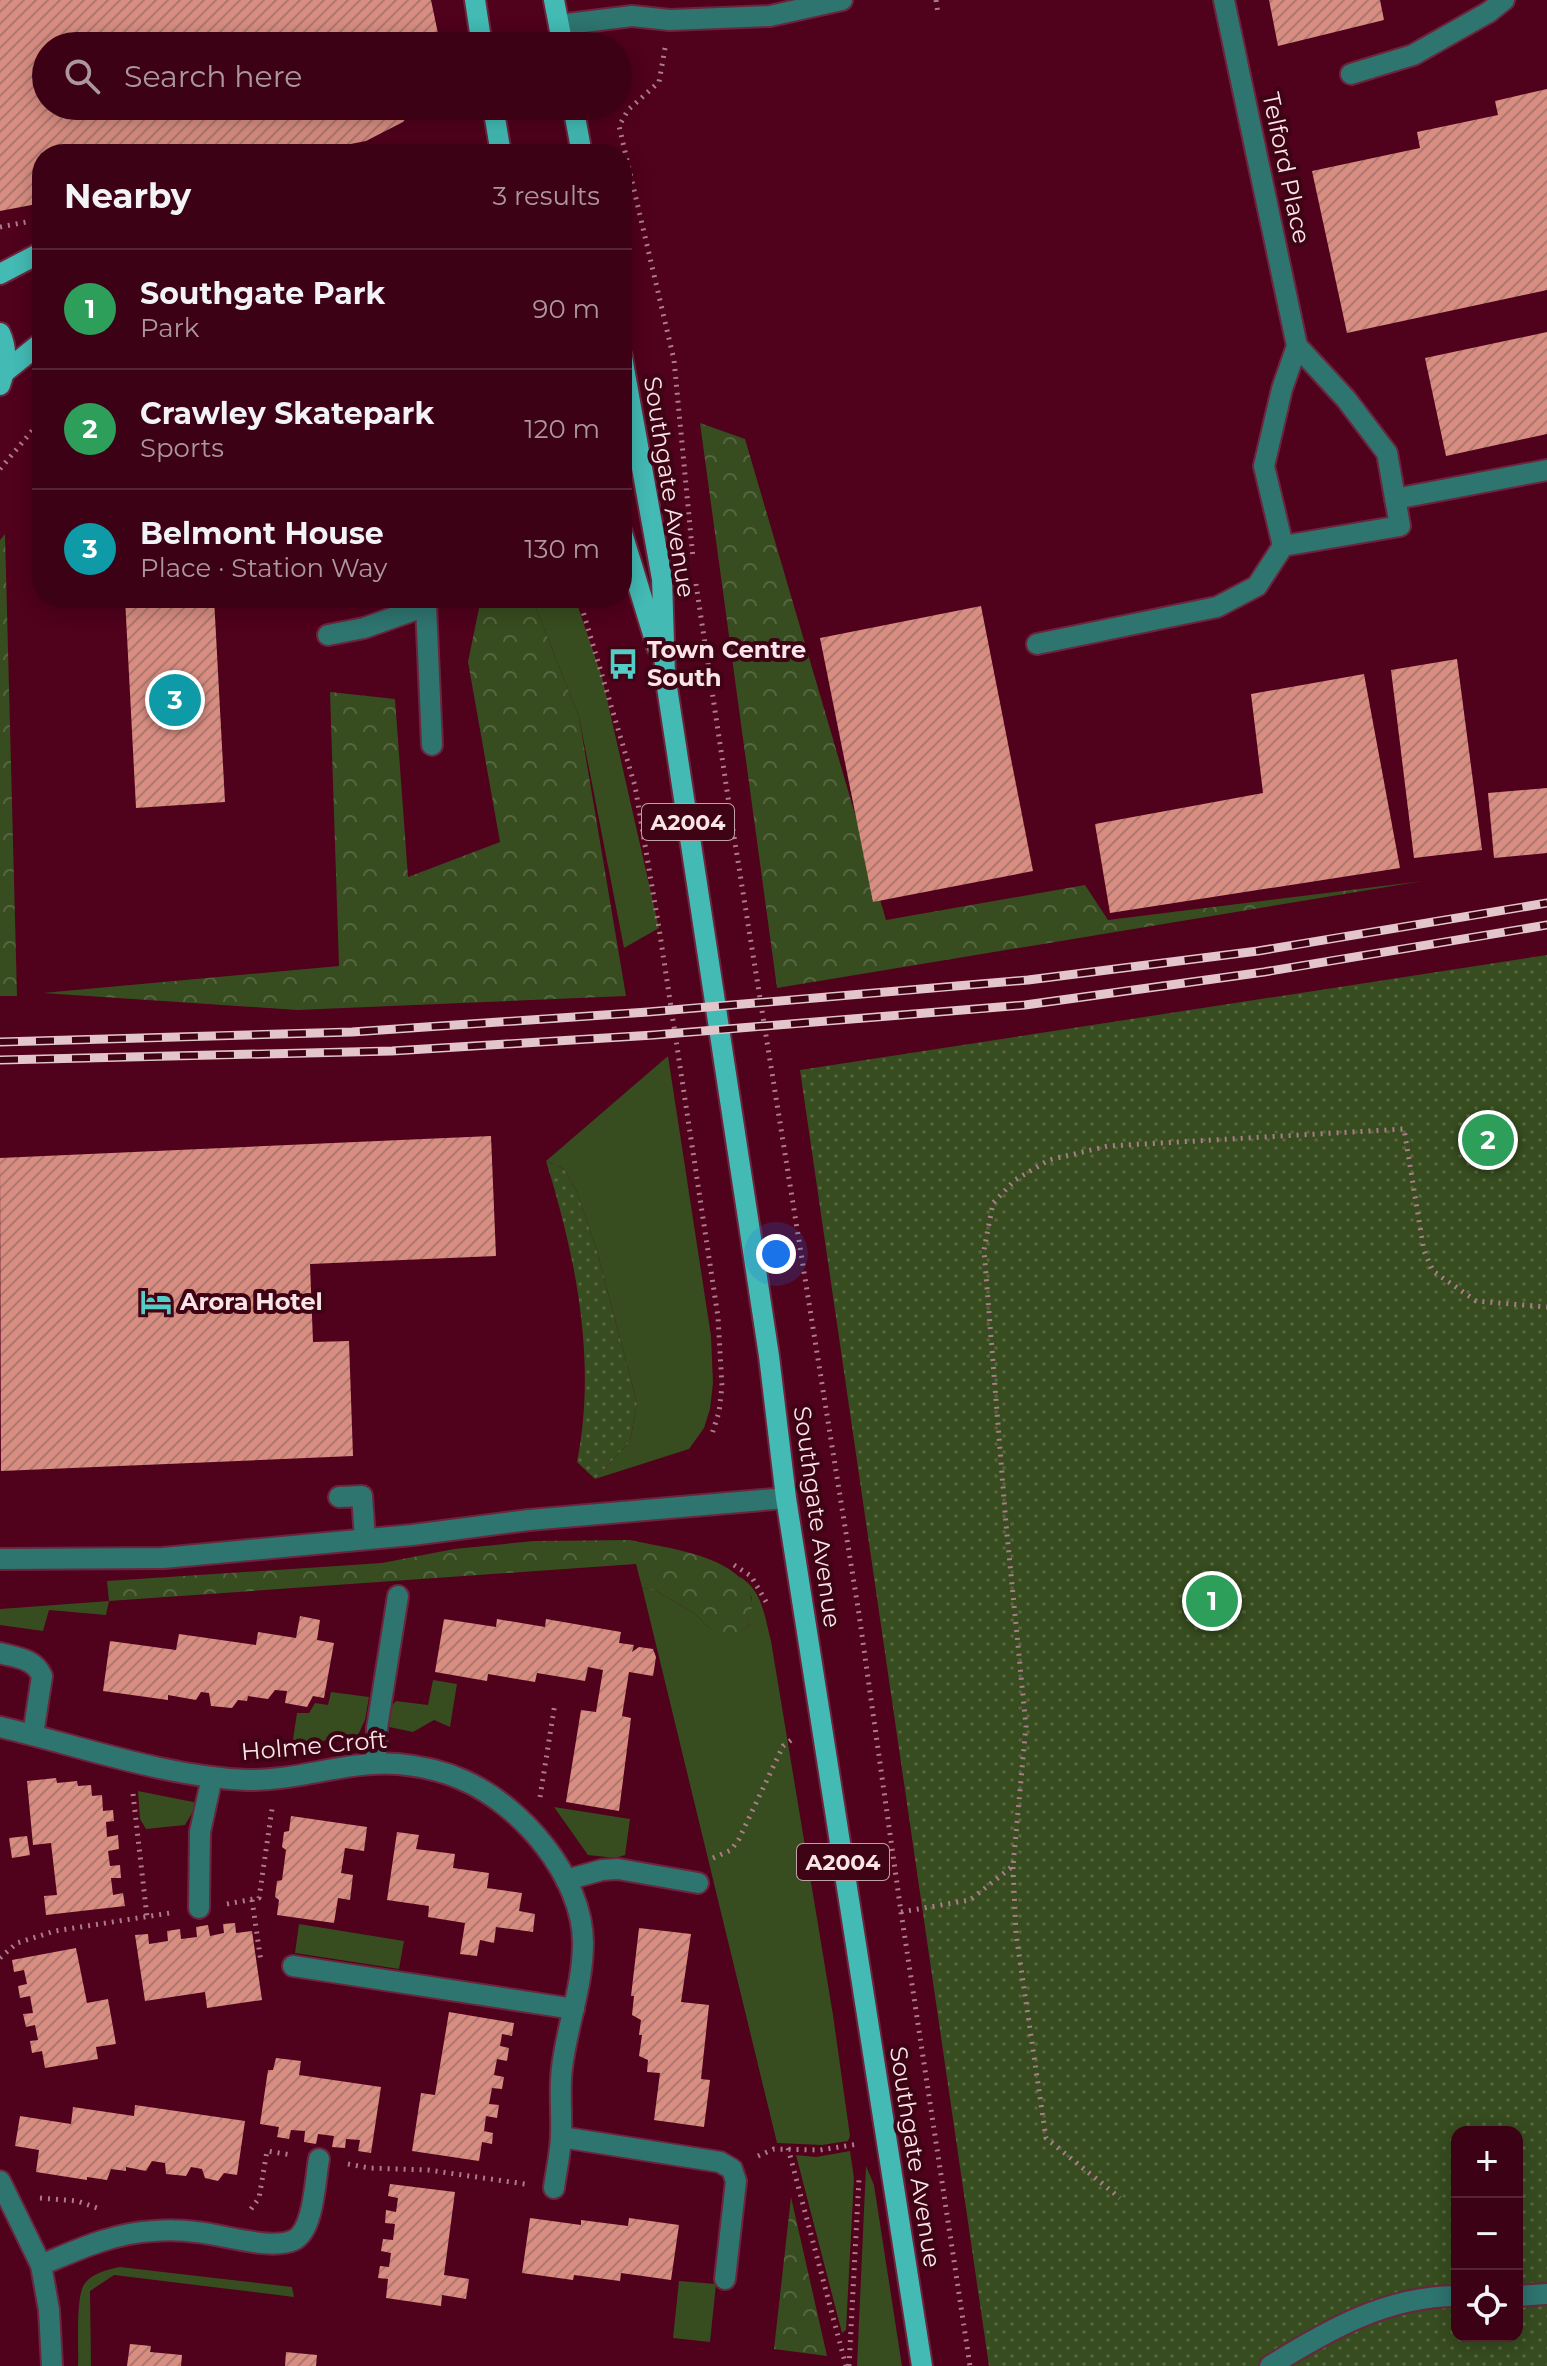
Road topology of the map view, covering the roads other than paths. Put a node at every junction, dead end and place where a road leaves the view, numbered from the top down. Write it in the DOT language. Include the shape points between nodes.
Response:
graph roads {
  1 [pos="475,0"];
  2 [pos="554,0"];
  3 [pos="842,0"];
  4 [pos="1224,0"];
  5 [pos="1496,6"];
  6 [pos="559,25"];
  7 [pos="480,32"];
  8 [pos="560,32"];
  9 [pos="1351,74"];
  10 [pos="495,120"];
  11 [pos="576,120"];
  12 [pos="499,144"];
  13 [pos="580,144"];
  14 [pos="32,257"];
  15 [pos="0,274"];
  16 [pos="0,333"];
  17 [pos="1297,346"];
  18 [pos="32,351"];
  19 [pos="3,378"];
  20 [pos="632,412"];
  21 [pos="1547,470"];
  22 [pos="1395,499"];
  23 [pos="1283,546"];
  24 [pos="632,566"];
  25 [pos="412,608"];
  26 [pos="426,608"];
  27 [pos="328,635"];
  28 [pos="1037,644"];
  29 [pos="665,674"];
  30 [pos="432,745"];
  31 [pos="339,1497"];
  32 [pos="786,1498"];
  33 [pos="365,1539"];
  34 [pos="0,1559"];
  35 [pos="398,1596"];
  36 [pos="0,1653"];
  37 [pos="0,1727"];
  38 [pos="33,1735"];
  39 [pos="376,1763"];
  40 [pos="212,1777"];
  41 [pos="566,1880"];
  42 [pos="696,1883"];
  43 [pos="199,1908"];
  44 [pos="293,1966"];
  45 [pos="574,2009"];
  46 [pos="561,2137"];
  47 [pos="319,2159"];
  48 [pos="0,2181"];
  49 [pos="554,2188"];
  50 [pos="41,2265"];
  51 [pos="725,2279"];
  52 [pos="1547,2294"];
  53 [pos="1451,2296"];
  54 [pos="1523,2296"];
  55 [pos="52,2366"];
  56 [pos="922,2366"];
  57 [pos="1270,2366"];
  1 -- 7 [label="main road"];
  2 -- 6 [label="main road"];
  3 -- 6 [label="street" via="770,16 632,16"];
  4 -- 17 [label="street, Telford Place"];
  5 -- 9 [label="street" via="1413,55"];
  6 -- 8 [label="main road"];
  10 -- 12 [label="main road"];
  11 -- 13 [label="main road"];
  14 -- 15 [label="main road"];
  16 -- 19 [label="main road"];
  17 -- 22 [label="street" via="1387,453"];
  17 -- 23 [label="street" via="1264,466"];
  18 -- 19 [label="main road"];
  20 -- 29 [label="main road, Southgate Avenue / A2004" via="662,579"];
  21 -- 22 [label="street"];
  22 -- 23 [label="street" via="1400,526"];
  23 -- 28 [label="street" via="1257,586 1217,607"];
  24 -- 29 [label="main road, Southgate Avenue / A2004"];
  25 -- 27 [label="street" via="364,628"];
  26 -- 30 [label="street"];
  29 -- 32 [label="main road, Southgate Avenue / A2004"];
  31 -- 33 [label="street" via="362,1496"];
  32 -- 33 [label="street"];
  32 -- 56 [label="main road, Southgate Avenue / A2004"];
  33 -- 34 [label="street" via="163,1558"];
  35 -- 39 [label="street"];
  36 -- 38 [label="street" via="39,1668"];
  37 -- 38 [label="street, Holme Croft"];
  38 -- 40 [label="street, Holme Croft"];
  39 -- 40 [label="street, Holme Croft" via="252,1780"];
  39 -- 41 [label="street, Holme Croft" via="432,1769 464,1780 536,1834"];
  40 -- 43 [label="street" via="200,1832"];
  41 -- 42 [label="street" via="618,1869"];
  41 -- 45 [label="street, Holme Croft" via="584,1940"];
  44 -- 45 [label="street"];
  45 -- 46 [label="street, Holme Croft" via="561,2071"];
  46 -- 49 [label="street, Holme Croft"];
  46 -- 51 [label="street" via="720,2162 732,2169 736,2181"];
  47 -- 50 [label="street" via="309,2220 296,2239 267,2243 194,2231 150,2231 107,2238"];
  48 -- 50 [label="street"];
  50 -- 55 [label="street"];
  52 -- 54 [label="street"];
  53 -- 57 [label="street" via="1428,2296 1353,2319"];
}
